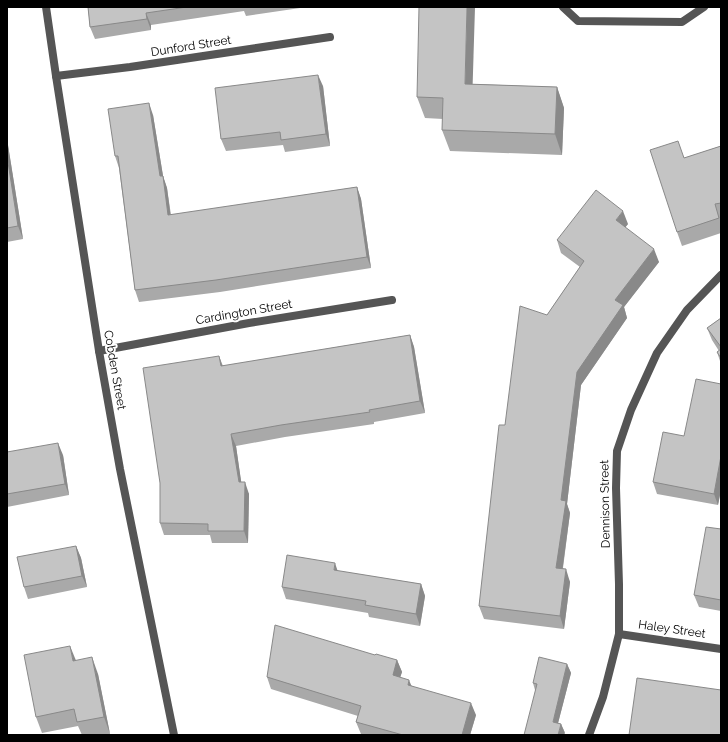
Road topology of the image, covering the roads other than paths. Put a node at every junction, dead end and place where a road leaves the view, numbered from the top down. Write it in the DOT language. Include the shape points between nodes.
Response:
graph roads {
  1 [pos="46,7"];
  2 [pos="563,7"];
  3 [pos="704,7"];
  4 [pos="330,36"];
  5 [pos="56,76"];
  6 [pos="721,275"];
  7 [pos="392,300"];
  8 [pos="99,350"];
  9 [pos="619,634"];
  10 [pos="721,649"];
  11 [pos="174,735"];
  12 [pos="589,735"];
  1 -- 5 [label="street, Cobden Street"];
  2 -- 3 [label="street" via="578,21 682,22"];
  4 -- 5 [label="street, Dunford Street"];
  5 -- 8 [label="street, Cobden Street"];
  6 -- 9 [label="street, Dennison Street" via="687,310 657,353 631,410 617,450"];
  7 -- 8 [label="street, Cardington Street"];
  8 -- 11 [label="street, Cobden Street" via="120,469"];
  9 -- 10 [label="street, Haley Street"];
  9 -- 12 [label="street, Dennison Street" via="603,697"];
}
